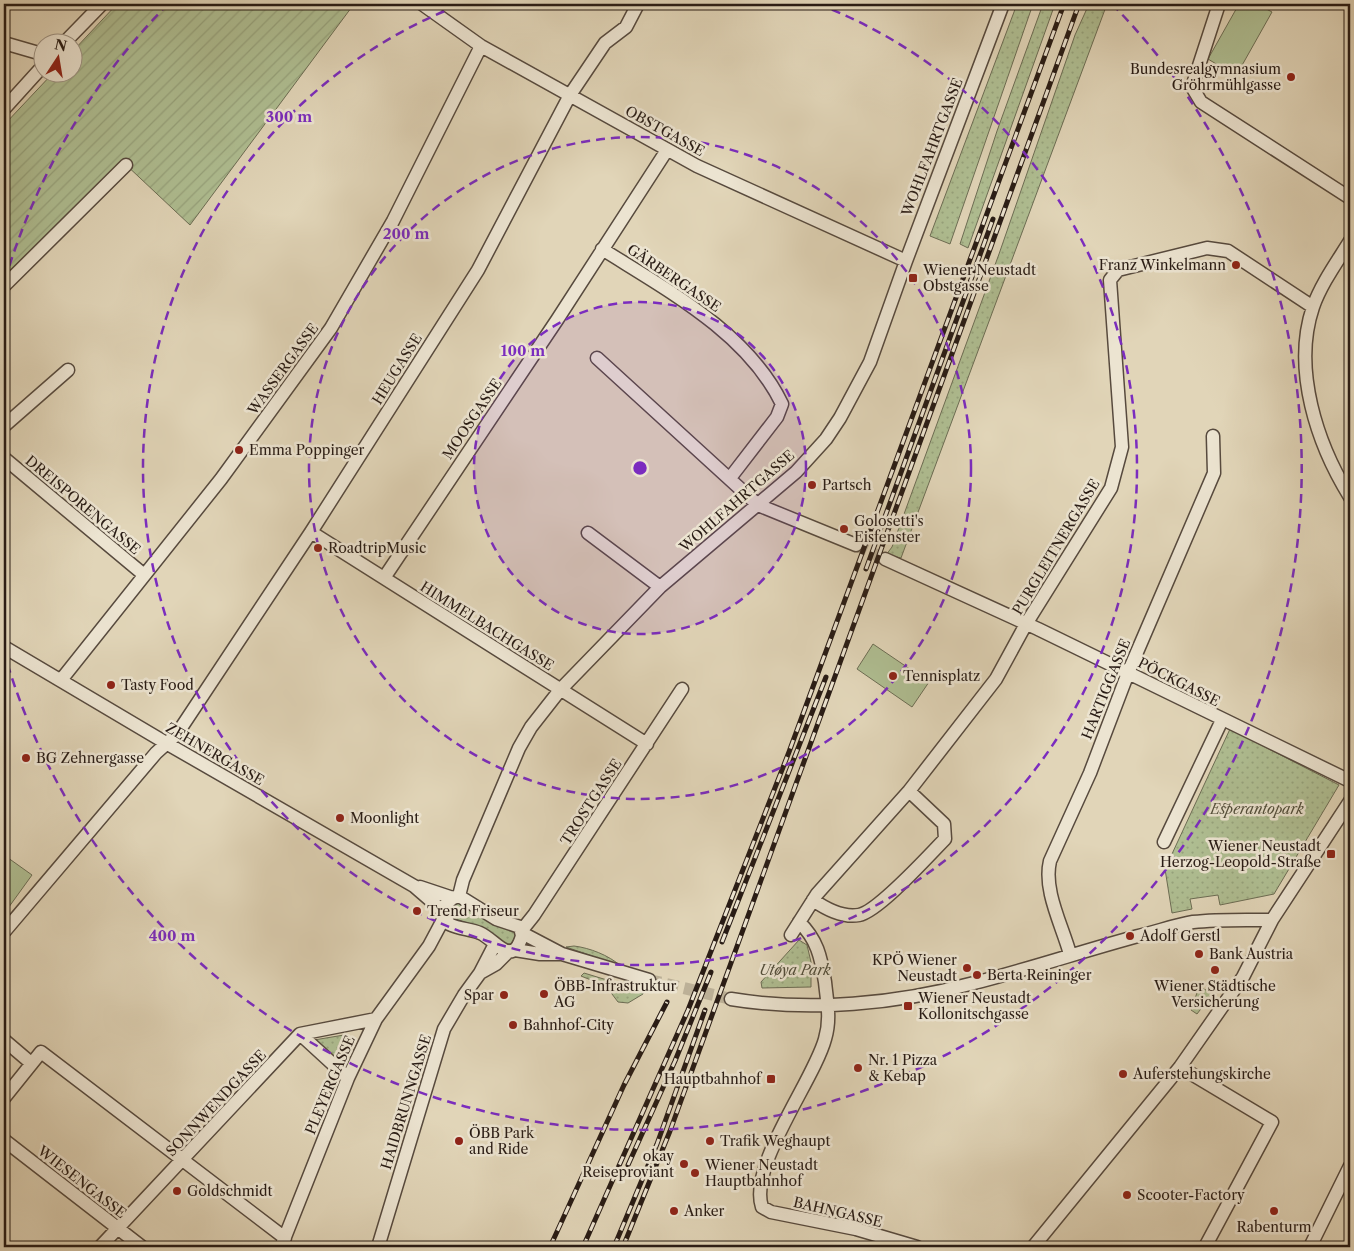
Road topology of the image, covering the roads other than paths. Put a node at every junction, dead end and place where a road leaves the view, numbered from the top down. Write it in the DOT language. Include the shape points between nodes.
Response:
graph roads {
  1 [pos="102,4"];
  2 [pos="422,4"];
  3 [pos="638,4"];
  4 [pos="1002,4"];
  5 [pos="1219,4"];
  6 [pos="75,32"];
  7 [pos="4,43"];
  8 [pos="481,46"];
  9 [pos="32,51"];
  10 [pos="32,78"];
  11 [pos="570,95"];
  12 [pos="4,109"];
  13 [pos="667,150"];
  14 [pos="126,166"];
  15 [pos="1350,198"];
  16 [pos="1350,241"];
  17 [pos="602,249"];
  18 [pos="906,261"];
  19 [pos="4,286"];
  20 [pos="1313,307"];
  21 [pos="597,358"];
  22 [pos="68,370"];
  23 [pos="4,426"];
  24 [pos="1213,436"];
  25 [pos="4,458"];
  26 [pos="730,478"];
  27 [pos="1350,497"];
  28 [pos="758,505"];
  29 [pos="311,532"];
  30 [pos="588,533"];
  31 [pos="856,545"];
  32 [pos="885,559"];
  33 [pos="143,574"];
  34 [pos="384,578"];
  35 [pos="660,587"];
  36 [pos="1026,624"];
  37 [pos="4,647"];
  38 [pos="1128,673"];
  39 [pos="61,680"];
  40 [pos="682,689"];
  41 [pos="560,690"];
  42 [pos="1222,720"];
  43 [pos="166,744"];
  44 [pos="647,744"];
  45 [pos="1350,781"];
  46 [pos="910,791"];
  47 [pos="1350,801"];
  48 [pos="1164,842"];
  49 [pos="414,886"];
  50 [pos="456,897"];
  51 [pos="813,900"];
  52 [pos="444,914"];
  53 [pos="1272,920"];
  54 [pos="798,922"];
  55 [pos="453,926"];
  56 [pos="4,932"];
  57 [pos="522,932"];
  58 [pos="791,935"];
  59 [pos="495,944"];
  60 [pos="429,946"];
  61 [pos="512,950"];
  62 [pos="562,954"];
  63 [pos="1070,954"];
  64 [pos="480,973"];
  65 [pos="649,980"];
  66 [pos="730,999"];
  67 [pos="828,1004"];
  68 [pos="376,1019"];
  69 [pos="300,1034"];
  70 [pos="4,1040"];
  71 [pos="31,1064"];
  72 [pos="1180,1067"];
  73 [pos="348,1078"];
  74 [pos="4,1098"];
  75 [pos="4,1140"];
  76 [pos="183,1160"];
  77 [pos="1350,1166"];
  78 [pos="117,1228"];
  79 [pos="283,1243"];
  80 [pos="100,1247"];
  81 [pos="142,1247"];
  82 [pos="378,1247"];
  83 [pos="917,1247"];
  84 [pos="1033,1247"];
  85 [pos="1205,1247"];
  86 [pos="1310,1247"];
  1 -- 6 [label="street"];
  2 -- 8 [label="street, OBSTGASSE"];
  3 -- 11 [label="street, HEUGASSE" via="626,28 605,43"];
  4 -- 18 [label="street, WOHLFAHRTGASSE"];
  5 -- 15 [label="street" via="1192,87 1201,102"];
  7 -- 9 [label="street"];
  8 -- 11 [label="street, OBSTGASSE"];
  8 -- 33 [label="street, WASSERGASSE" via="393,221 331,328 221,479"];
  10 -- 12 [label="street"];
  11 -- 13 [label="street, OBSTGASSE"];
  11 -- 29 [label="street, HEUGASSE" via="478,270"];
  13 -- 17 [label="street, MOOSGASSE"];
  13 -- 18 [label="street, OBSTGASSE"];
  14 -- 19 [label="street"];
  16 -- 20 [label="street"];
  17 -- 26 [label="street, GÄRBERGASSE" via="711,318 771,381 782,404 777,417"];
  17 -- 34 [label="street, MOOSGASSE"];
  18 -- 28 [label="street, WOHLFAHRTGASSE" via="870,362 840,418 796,472"];
  20 -- 27 [label="street" via="1305,347 1309,385 1323,445"];
  20 -- 36 [label="street, PURGLEITNERGASSE" via="1228,251 1207,248 1118,270 1110,280 1122,447 1111,488"];
  21 -- 26 [label="street"];
  22 -- 23 [label="street"];
  24 -- 38 [label="street, HARTIGGASSE" via="1214,473"];
  25 -- 33 [label="street, DREISPORENGASSE"];
  26 -- 28 [label="street"];
  28 -- 31 [label="street"];
  28 -- 35 [label="street, WOHLFAHRTGASSE"];
  29 -- 34 [label="street, HIMMELBACHGASSE"];
  29 -- 43 [label="street, HEUGASSE" via="176,734"];
  30 -- 35 [label="street"];
  32 -- 36 [label="street, PÖCKGASSE"];
  33 -- 39 [label="street, WASSERGASSE"];
  34 -- 41 [label="street, HIMMELBACHGASSE"];
  35 -- 41 [label="street, WOHLFAHRTGASSE"];
  36 -- 38 [label="street, PÖCKGASSE"];
  36 -- 46 [label="street, PURGLEITNERGASSE" via="996,679"];
  37 -- 39 [label="street, ZEHNERGASSE"];
  38 -- 42 [label="street, PÖCKGASSE"];
  38 -- 63 [label="street, HARTIGGASSE" via="1047,873"];
  39 -- 43 [label="street, ZEHNERGASSE"];
  40 -- 44 [label="street, TROSTGASSE"];
  41 -- 44 [label="street, HIMMELBACHGASSE"];
  41 -- 50 [label="street, WOHLFAHRTGASSE" via="520,748"];
  42 -- 45 [label="street, PÖCKGASSE"];
  42 -- 48 [label="street"];
  43 -- 49 [label="street, ZEHNERGASSE"];
  43 -- 56 [label="street, HEUGASSE"];
  44 -- 57 [label="street, TROSTGASSE"];
  46 -- 51 [label="street, PURGLEITNERGASSE"];
  46 -- 51 [label="street" via="944,824 945,839 890,894 860,915 832,912"];
  47 -- 53 [label="street"];
  49 -- 50 [label="street, ZEHNERGASSE"];
  49 -- 52 [label="street, ZEHNERGASSE"];
  50 -- 52 [label="street, WOHLFAHRTGASSE" via="446,904"];
  50 -- 57 [label="street, ZEHNERGASSE" via="514,924"];
  51 -- 54 [label="street, PURGLEITNERGASSE"];
  52 -- 55 [label="street, ZEHNERGASSE" via="446,921"];
  52 -- 60 [label="street, PLEYERGASSE"];
  53 -- 63 [label="street" via="1191,922"];
  53 -- 72 [label="street" via="1243,977"];
  54 -- 58 [label="street, PURGLEITNERGASSE"];
  54 -- 67 [label="street" via="815,939 822,960"];
  55 -- 59 [label="street" via="487,936"];
  55 -- 60 [label="street, PLEYERGASSE"];
  57 -- 61 [label="street, TROSTGASSE" via="520,942"];
  57 -- 62 [label="street"];
  59 -- 61 [label="street" via="501,950"];
  59 -- 64 [label="street, HAIDBRUNNGASSE"];
  60 -- 68 [label="street, PLEYERGASSE"];
  61 -- 62 [label="street"];
  61 -- 64 [label="street, HAIDBRUNNGASSE"];
  62 -- 65 [label="street"];
  63 -- 67 [label="street" via="955,988 907,997"];
  64 -- 82 [label="street, HAIDBRUNNGASSE" via="444,1029"];
  66 -- 67 [label="street"];
  67 -- 83 [label="street, BAHNGASSE" via="829,1019 821,1053 786,1118 764,1174 759,1198 762,1207 771,1212 856,1229"];
  68 -- 69 [label="street"];
  68 -- 73 [label="street, PLEYERGASSE"];
  69 -- 73 [label="street"];
  69 -- 76 [label="street, SONNWENDGASSE"];
  70 -- 71 [label="street"];
  71 -- 74 [label="street"];
  71 -- 76 [label="street" via="41,1052"];
  72 -- 84 [label="street"];
  72 -- 85 [label="street" via="1272,1122"];
  73 -- 79 [label="street, PLEYERGASSE"];
  75 -- 78 [label="street, WIESENGASSE"];
  76 -- 78 [label="street, SONNWENDGASSE"];
  76 -- 79 [label="street"];
  77 -- 86 [label="street"];
  78 -- 80 [label="street, SONNWENDGASSE"];
  78 -- 81 [label="street, WIESENGASSE"];
}
